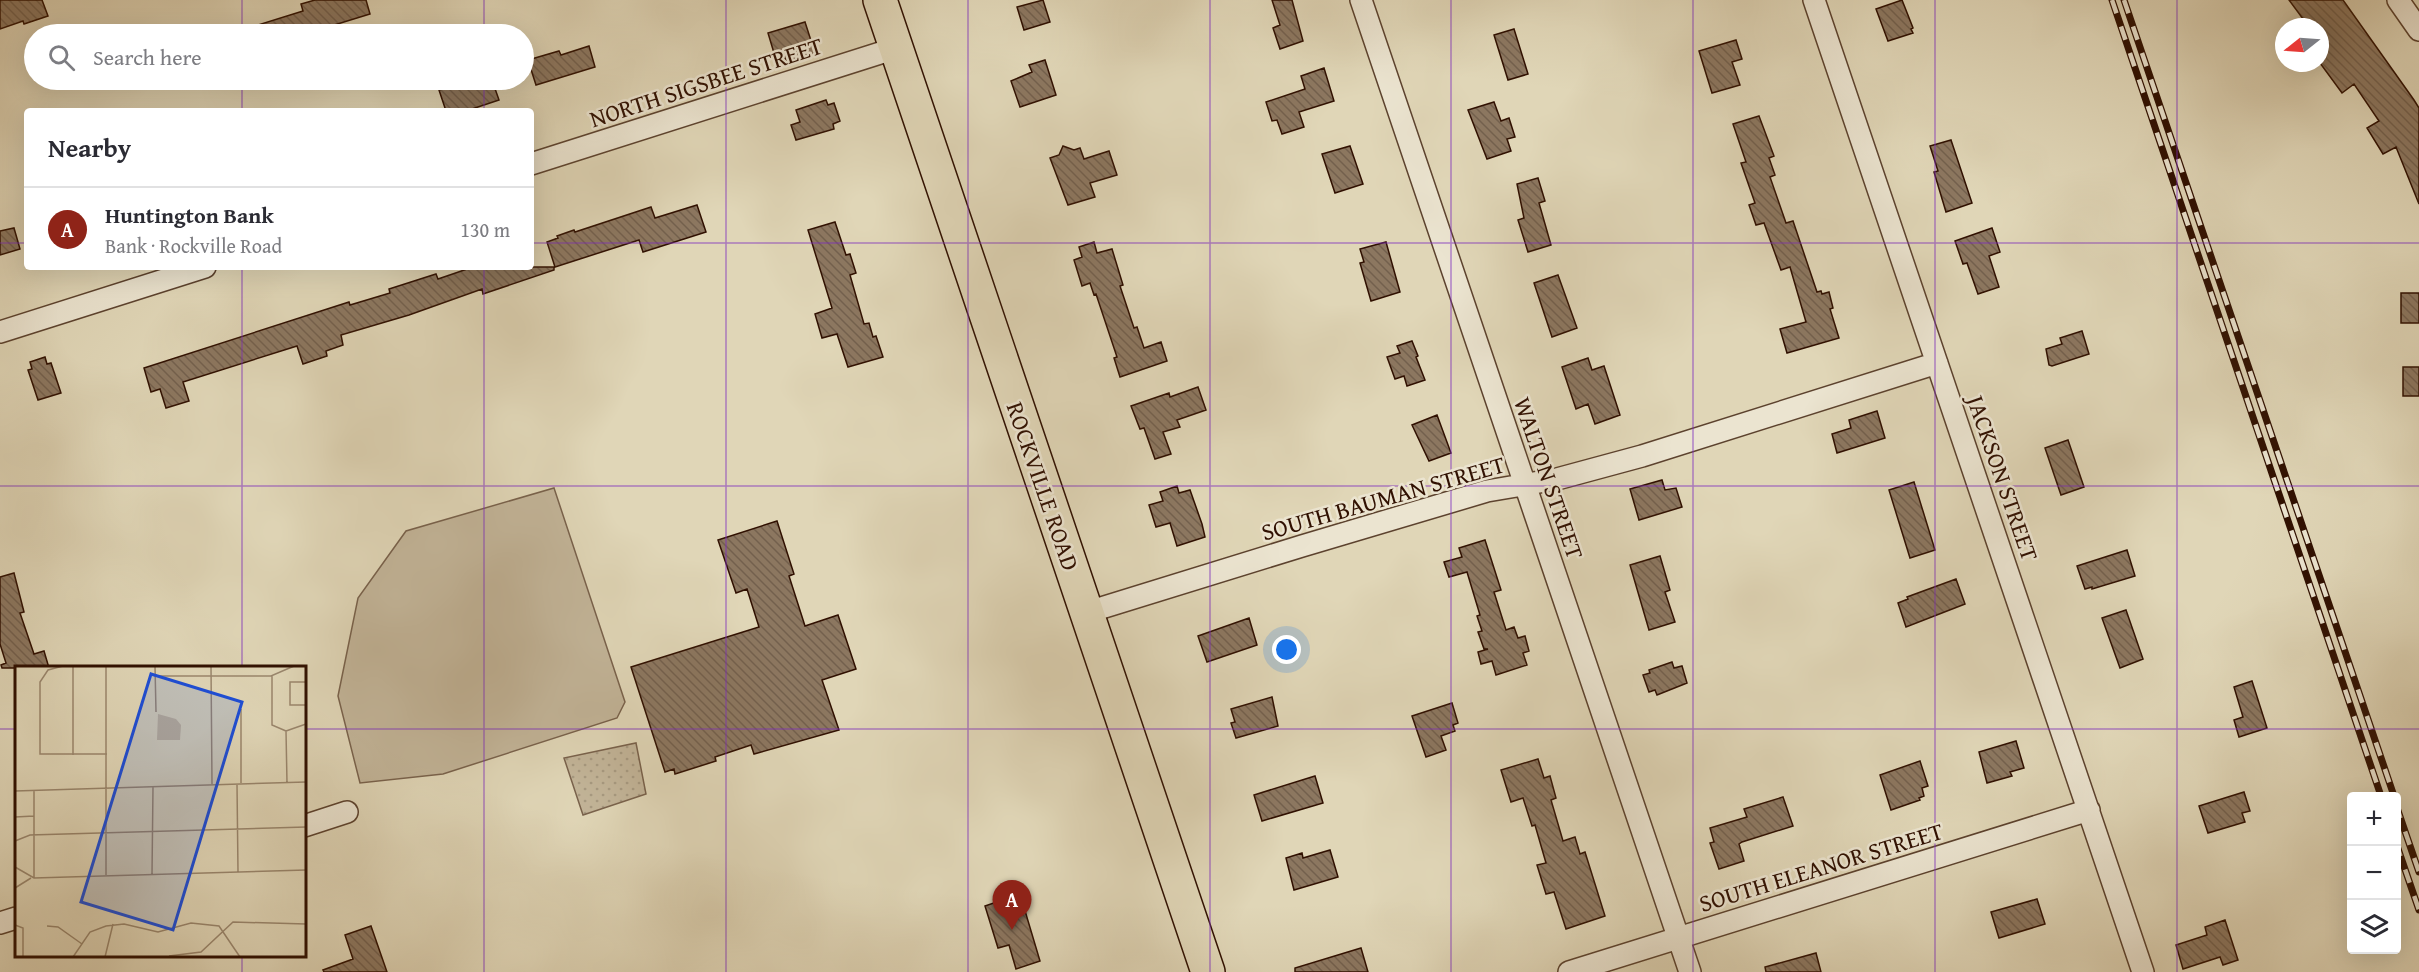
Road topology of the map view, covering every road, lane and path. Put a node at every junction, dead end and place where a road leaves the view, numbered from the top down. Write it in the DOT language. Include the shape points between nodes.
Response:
graph roads {
  1 [pos="880,0"];
  2 [pos="1361,0"];
  3 [pos="1814,0"];
  4 [pos="2398,0"];
  5 [pos="2419,30"];
  6 [pos="896,48"];
  7 [pos="534,163"];
  8 [pos="196,270"];
  9 [pos="0,332"];
  10 [pos="1936,363"];
  11 [pos="1524,485"];
  12 [pos="1085,613"];
  13 [pos="2088,810"];
  14 [pos="347,812"];
  15 [pos="306,825"];
  16 [pos="1679,938"];
  17 [pos="1208,972"];
  18 [pos="1569,972"];
  19 [pos="1690,972"];
  20 [pos="2143,972"];
  1 -- 6 [label="main road, ROCKVILLE ROAD"];
  2 -- 11 [label="street, WALTON STREET"];
  3 -- 10 [label="street, JACKSON STREET"];
  4 -- 5 [label="street"];
  6 -- 7 [label="street, NORTH SIGSBEE STREET"];
  6 -- 12 [label="main road, ROCKVILLE ROAD"];
  8 -- 9 [label="street"];
  10 -- 11 [label="street, SOUTH BAUMAN STREET" via="1642,456"];
  10 -- 13 [label="street, JACKSON STREET"];
  11 -- 12 [label="street, SOUTH BAUMAN STREET" via="1487,491"];
  11 -- 16 [label="street, WALTON STREET"];
  12 -- 17 [label="main road, ROCKVILLE ROAD"];
  13 -- 16 [label="street, SOUTH ELEANOR STREET"];
  13 -- 20 [label="street, JACKSON STREET"];
  14 -- 15 [label="street"];
  16 -- 18 [label="street, SOUTH ELEANOR STREET"];
  16 -- 19 [label="street, WALTON STREET"];
}
